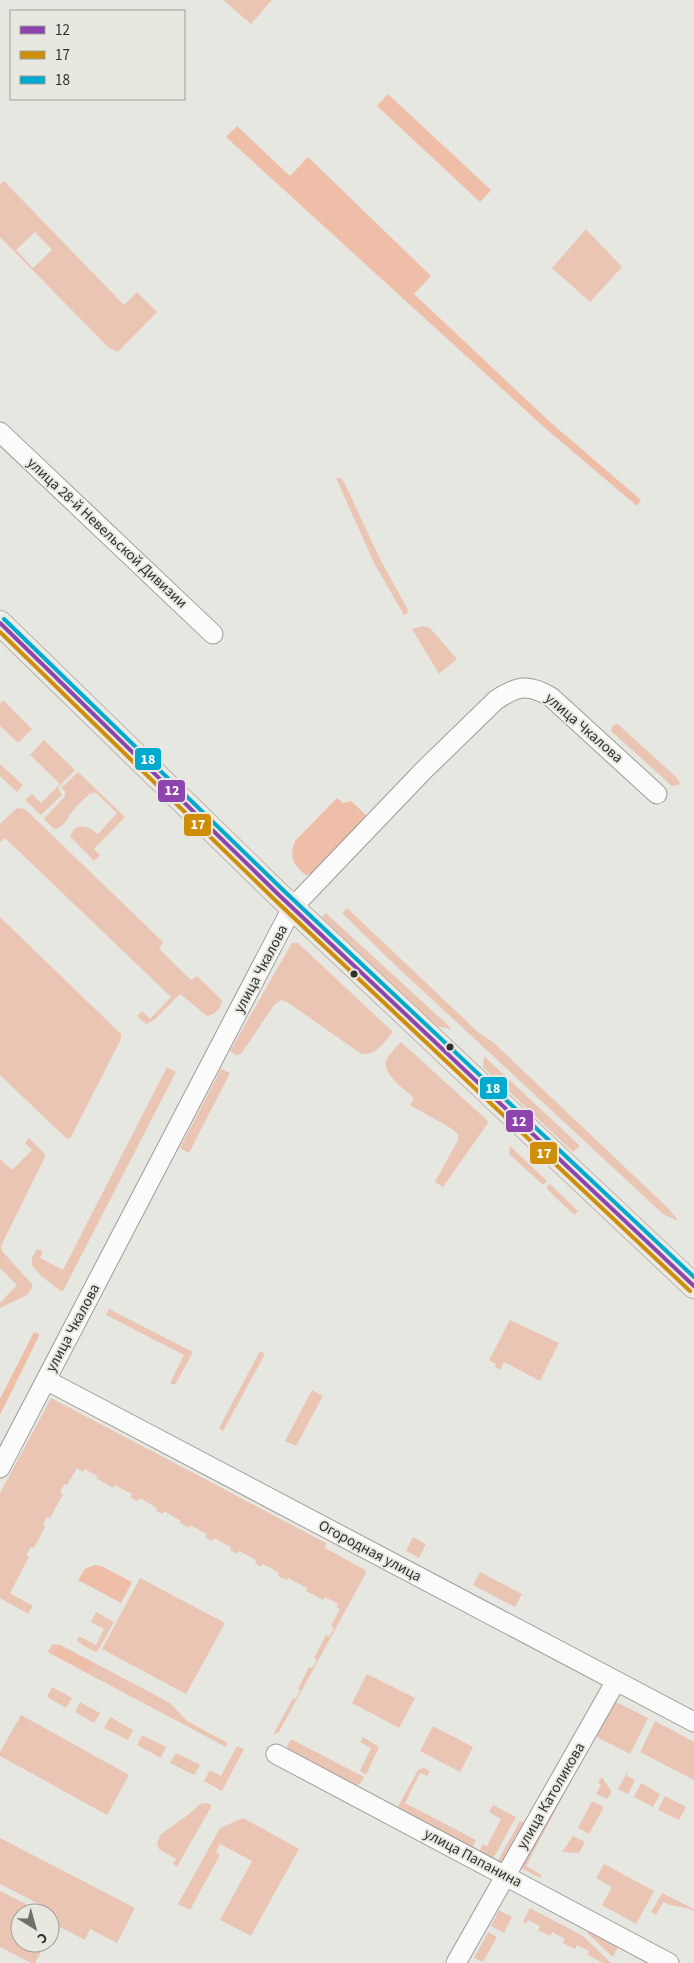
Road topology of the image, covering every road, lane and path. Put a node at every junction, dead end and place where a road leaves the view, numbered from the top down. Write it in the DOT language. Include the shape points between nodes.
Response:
graph roads {
  1 [pos="0,432"];
  2 [pos="0,622"];
  3 [pos="213,634"];
  4 [pos="657,794"];
  5 [pos="292,908"];
  6 [pos="694,1286"];
  7 [pos="46,1380"];
  8 [pos="0,1468"];
  9 [pos="616,1681"];
  10 [pos="694,1722"];
  11 [pos="276,1754"];
  12 [pos="505,1876"];
  13 [pos="456,1963"];
  14 [pos="669,1963"];
  1 -- 3 [label="street, улица 28-й Невельской Дивизии"];
  2 -- 5 [label="main road"];
  4 -- 5 [label="street, улица Чкалова" via="551,697 535,688 510,691 471,723"];
  5 -- 6 [label="main road"];
  5 -- 7 [label="street, улица Чкалова"];
  7 -- 8 [label="street, улица Чкалова"];
  7 -- 9 [label="street, Огородная улица"];
  9 -- 10 [label="street, Огородная улица"];
  9 -- 12 [label="street, улица Католикова"];
  11 -- 12 [label="street, улица Папанина"];
  12 -- 13 [label="street, улица Католикова"];
  12 -- 14 [label="street, улица Папанина"];
}
